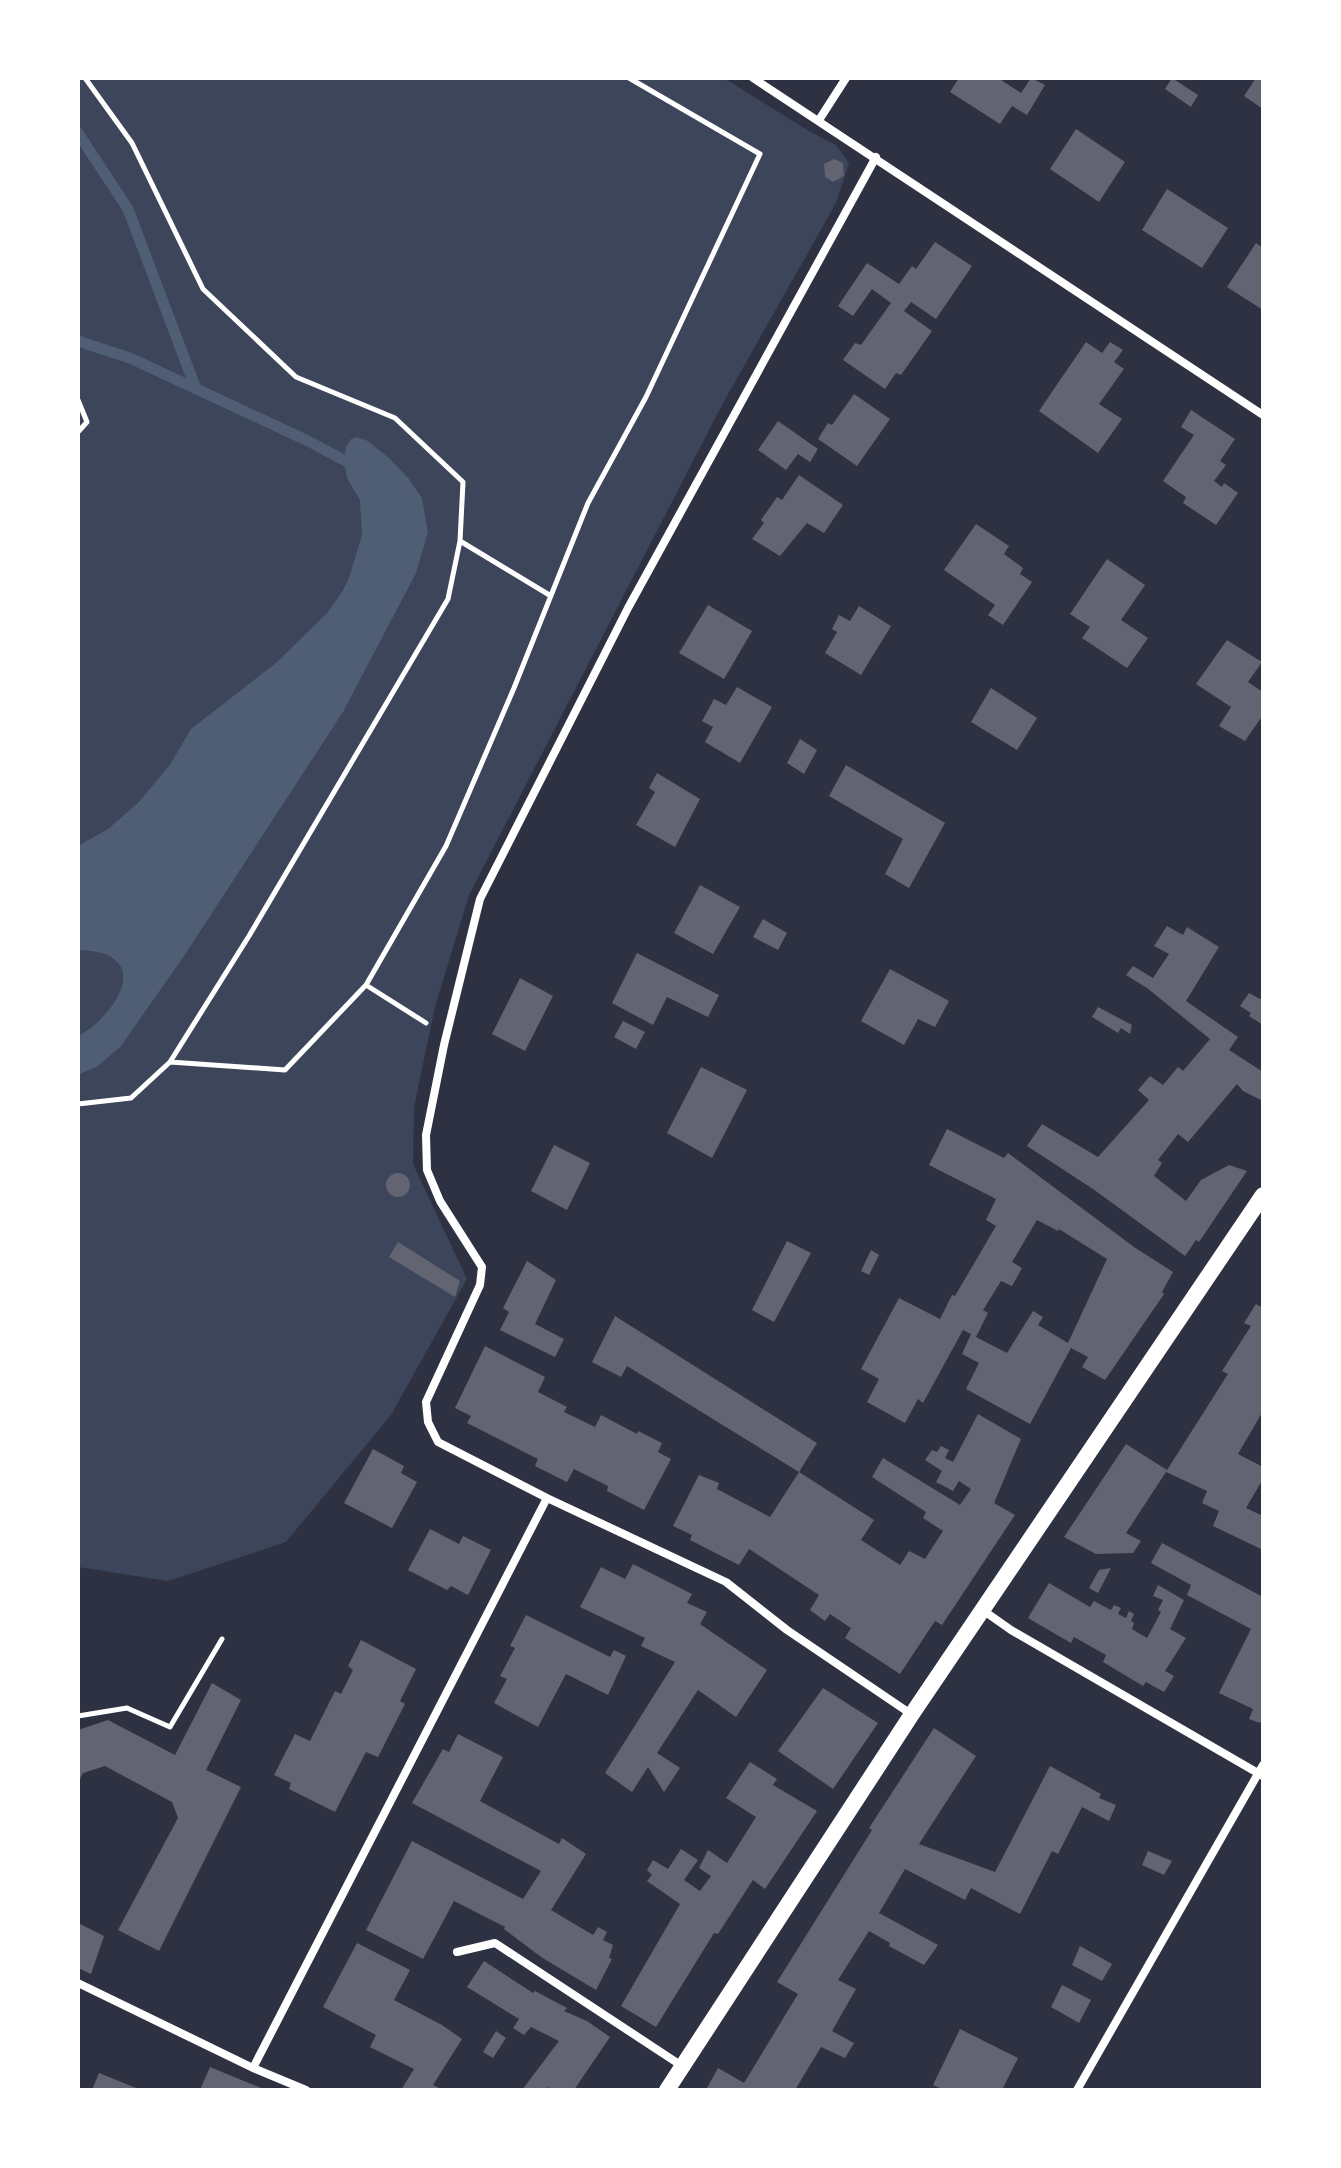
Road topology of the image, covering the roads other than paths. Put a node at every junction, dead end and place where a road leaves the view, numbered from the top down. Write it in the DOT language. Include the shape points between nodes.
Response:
graph roads {
  1 [pos="753,78"];
  2 [pos="846,78"];
  3 [pos="819,120"];
  4 [pos="876,157"];
  5 [pos="1263,415"];
  6 [pos="1263,1195"];
  7 [pos="547,1498"];
  8 [pos="984,1611"];
  9 [pos="912,1714"];
  10 [pos="1261,1772"];
  11 [pos="457,1952"];
  12 [pos="78,1983"];
  13 [pos="682,2066"];
  14 [pos="253,2068"];
  15 [pos="306,2090"];
  16 [pos="667,2090"];
  17 [pos="1077,2090"];
  1 -- 3 [label="street"];
  2 -- 3 [label="street"];
  3 -- 4 [label="street"];
  4 -- 5 [label="street"];
  4 -- 7 [label="street" via="628,608 480,899 446,1035 426,1135 427,1170 482,1267 480,1285 426,1402 428,1422 438,1442"];
  6 -- 8 [label="main road"];
  7 -- 9 [label="street" via="726,1582"];
  7 -- 14 [label="street"];
  8 -- 9 [label="main road"];
  8 -- 10 [label="street"];
  9 -- 13 [label="main road"];
  10 -- 17 [label="street"];
  11 -- 13 [label="street" via="495,1943"];
  12 -- 14 [label="street"];
  13 -- 16 [label="main road"];
  14 -- 15 [label="street"];
}
